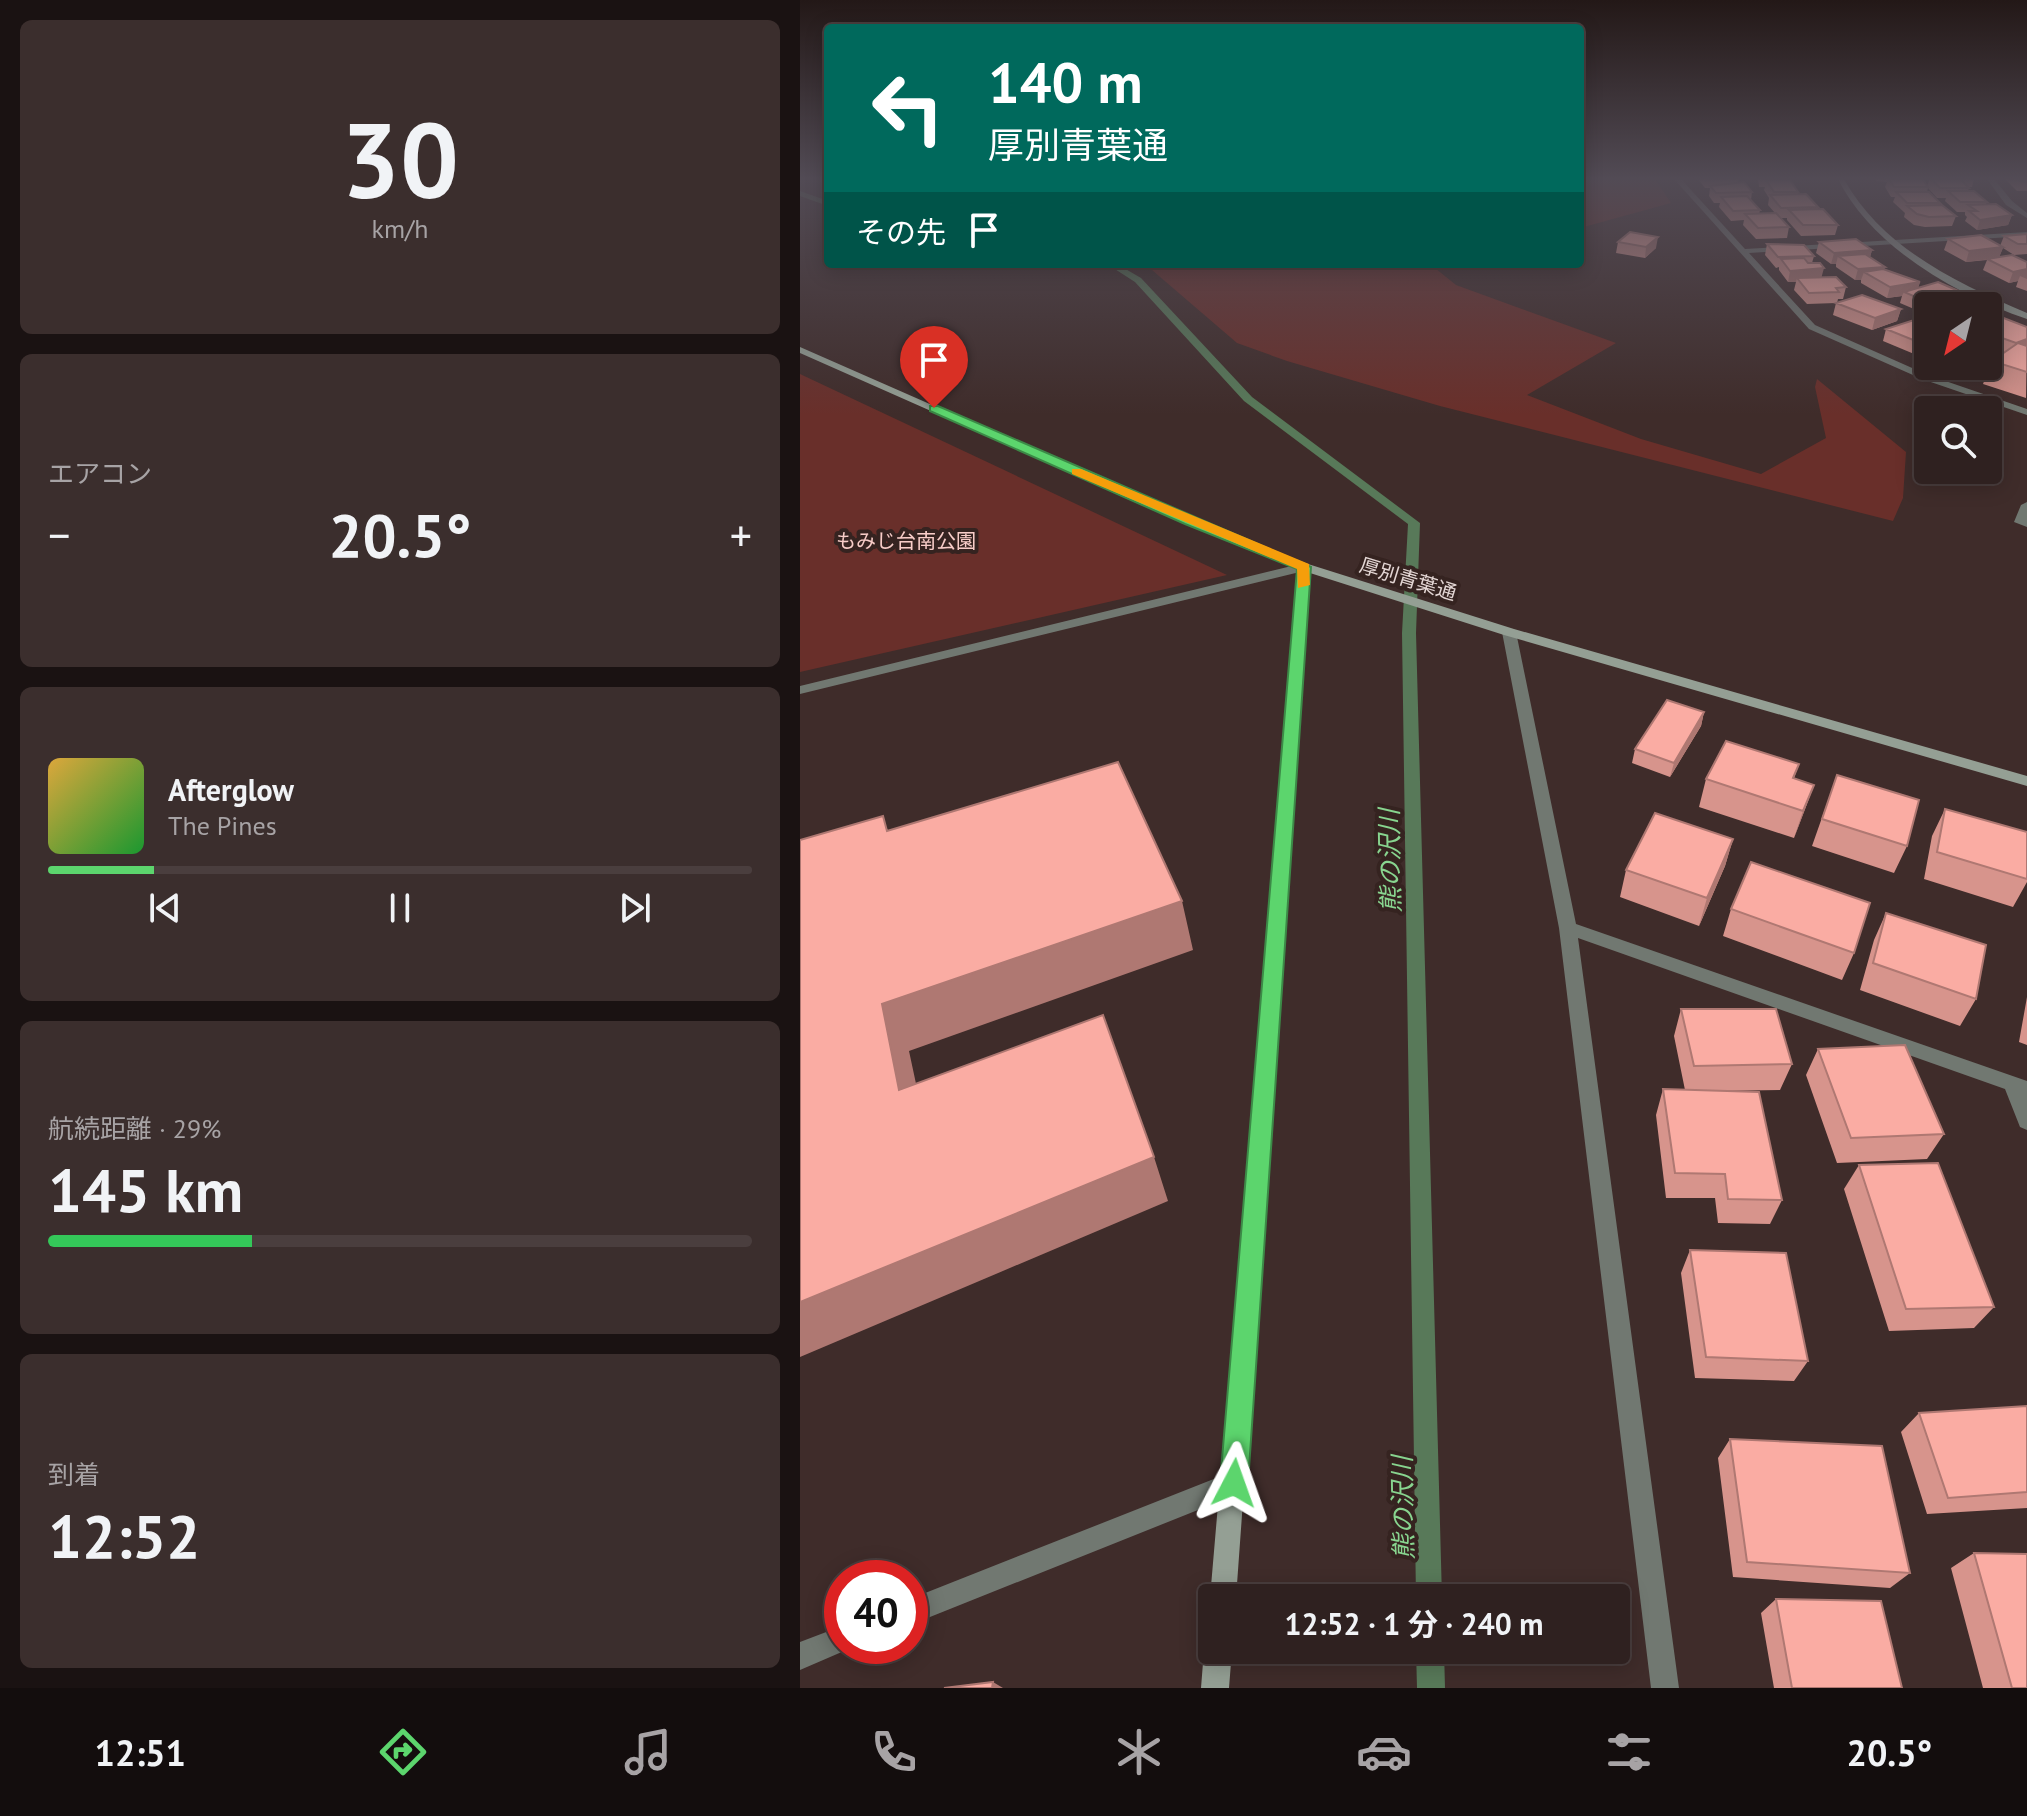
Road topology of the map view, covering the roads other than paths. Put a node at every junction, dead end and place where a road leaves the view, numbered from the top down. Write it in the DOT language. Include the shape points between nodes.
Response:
graph roads {
  1 [pos="1750,258"];
  2 [pos="1917,258"];
  3 [pos="2027,316"];
  4 [pos="800,350"];
  5 [pos="2027,412"];
  6 [pos="2027,505"];
  7 [pos="2027,524"];
  8 [pos="1304,567"];
  9 [pos="1509,632"];
  10 [pos="800,690"];
  11 [pos="2027,781"];
  12 [pos="1568,928"];
  13 [pos="2019,1087"];
  14 [pos="2027,1121"];
  15 [pos="1234,1483"];
  16 [pos="1224,1584"];
  17 [pos="928,1605"];
  18 [pos="824,1646"];
  19 [pos="800,1656"];
  20 [pos="1217,1664"];
  21 [pos="1215,1688"];
  22 [pos="1665,1688"];
  1 -- 5 [label="street" via="1812,327 1925,377"];
  2 -- 3 [label="street" via="1959,286"];
  4 -- 8 [label="street, 厚別青葉通"];
  6 -- 7 [label="street" via="2020,522"];
  8 -- 9 [label="street, 厚別青葉通"];
  8 -- 10 [label="street"];
  8 -- 15 [label="street"];
  9 -- 11 [label="street, 厚別青葉通"];
  9 -- 12 [label="street"];
  12 -- 13 [label="street"];
  12 -- 22 [label="street"];
  13 -- 14 [label="street"];
  15 -- 16 [label="street"];
  15 -- 17 [label="street"];
  18 -- 19 [label="street"];
  20 -- 21 [label="street"];
}
